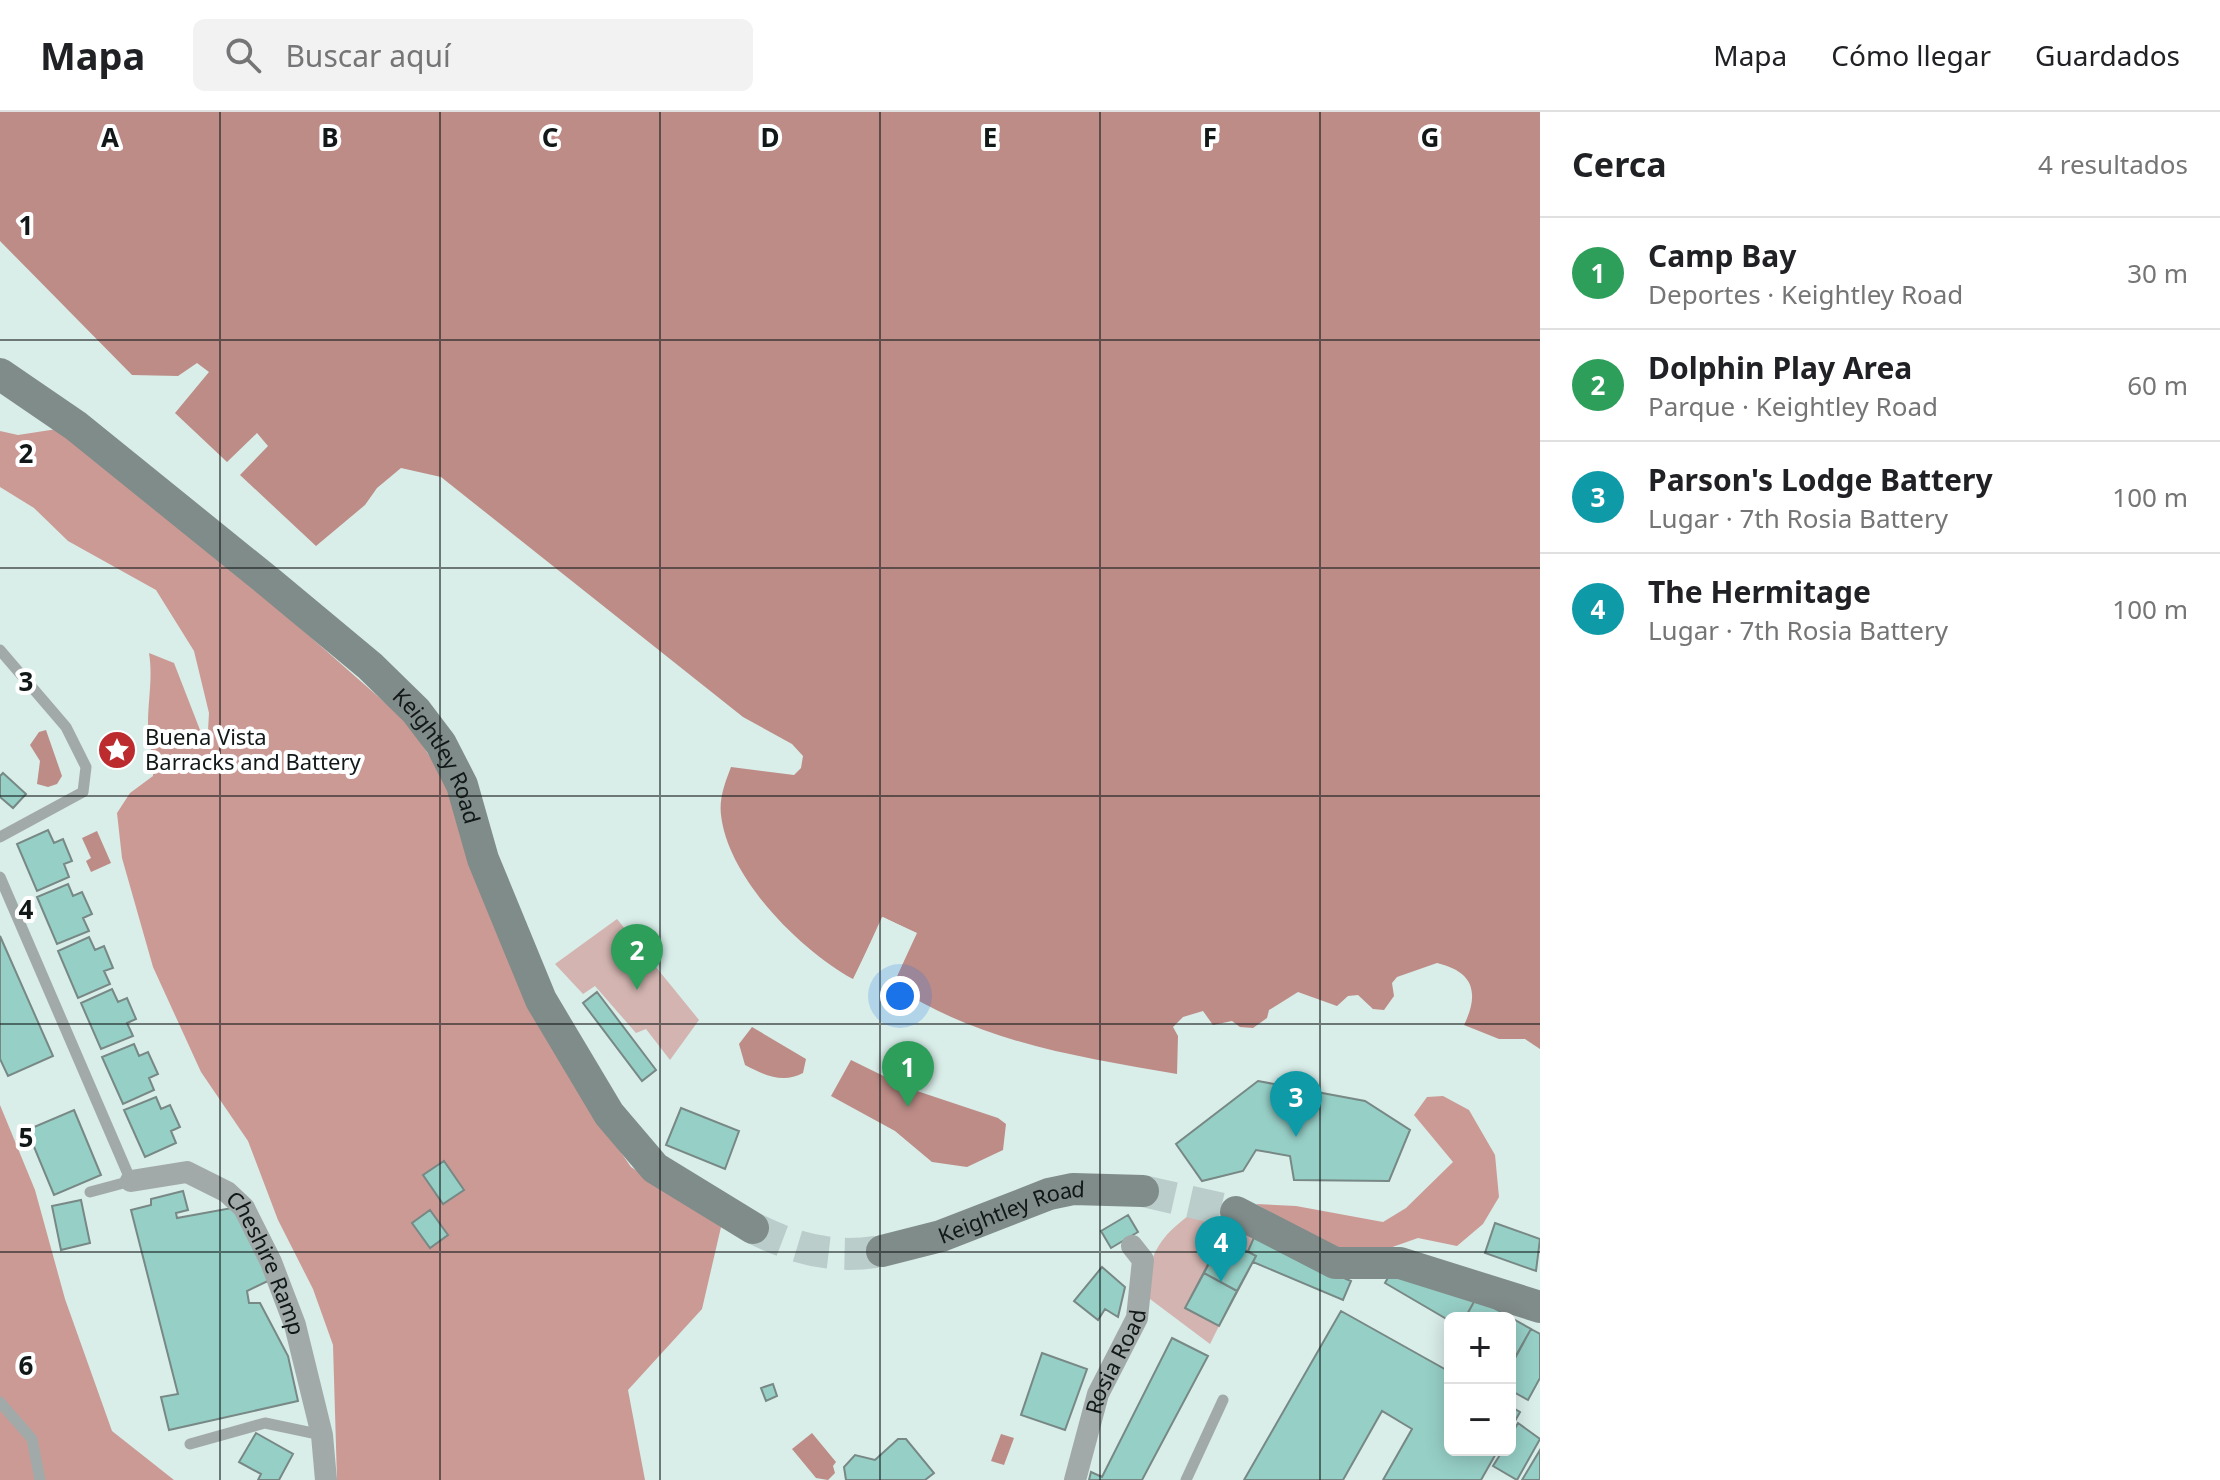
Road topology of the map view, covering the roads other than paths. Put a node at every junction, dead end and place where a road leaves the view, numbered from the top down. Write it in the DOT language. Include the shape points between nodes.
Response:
graph roads {
  1 [pos="0,374"];
  2 [pos="0,650"];
  3 [pos="0,837"];
  4 [pos="0,877"];
  5 [pos="131,1181"];
  6 [pos="1143,1191"];
  7 [pos="90,1192"];
  8 [pos="1236,1212"];
  9 [pos="753,1228"];
  10 [pos="1132,1246"];
  11 [pos="882,1251"];
  12 [pos="1540,1307"];
  13 [pos="1223,1400"];
  14 [pos="0,1402"];
  15 [pos="322,1435"];
  16 [pos="190,1444"];
  17 [pos="40,1480"];
  18 [pos="326,1480"];
  19 [pos="1075,1480"];
  20 [pos="1186,1480"];
  1 -- 9 [label="main road, Keightley Road" via="76,426 269,582 416,711 462,785 483,859 541,1000 609,1114 655,1168"];
  2 -- 3 [label="lane" via="57,714 86,767 83,792"];
  4 -- 5 [label="lane"];
  5 -- 7 [label="lane, Cheshire Ramp"];
  5 -- 15 [label="street, Cheshire Ramp" via="187,1172 227,1192 244,1208 295,1325"];
  6 -- 11 [label="main road, Keightley Road" via="1073,1189 1049,1194 941,1236"];
  8 -- 12 [label="main road" via="1335,1263 1400,1263"];
  10 -- 19 [label="street, Rosia Road" via="1143,1260 1137,1318 1098,1394"];
  13 -- 20 [label="lane"];
  14 -- 17 [label="lane" via="32,1439"];
  15 -- 16 [label="lane" via="265,1423"];
  15 -- 18 [label="street, Cheshire Ramp"];
}
